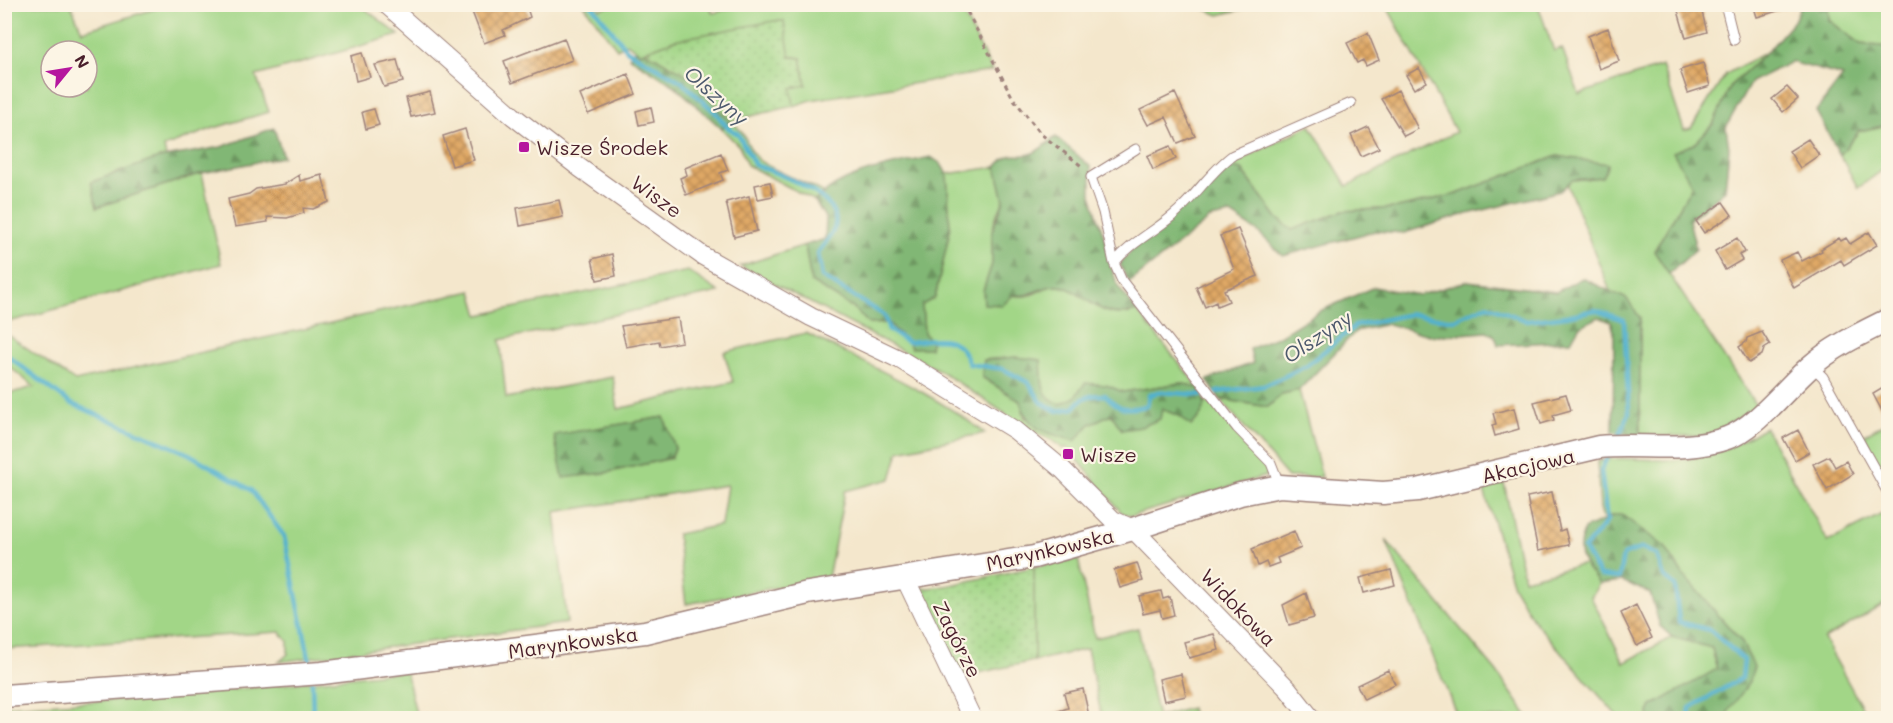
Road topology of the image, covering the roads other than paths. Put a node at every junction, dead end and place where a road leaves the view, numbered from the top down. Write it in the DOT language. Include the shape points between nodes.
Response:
graph roads {
  1 [pos="386,4"];
  2 [pos="1725,4"];
  3 [pos="1734,40"];
  4 [pos="1351,103"];
  5 [pos="1136,149"];
  6 [pos="1114,263"];
  7 [pos="1888,320"];
  8 [pos="1811,365"];
  9 [pos="1280,486"];
  10 [pos="1888,493"];
  11 [pos="1133,529"];
  12 [pos="905,578"];
  13 [pos="4,696"];
  14 [pos="972,718"];
  15 [pos="1311,718"];
  1 -- 11 [label="street, Wisze" via="513,116 703,256 811,317 901,360 1015,430 1113,520"];
  2 -- 3 [label="lane"];
  4 -- 6 [label="lane" via="1233,155 1180,210 1126,249"];
  5 -- 6 [label="lane" via="1091,177"];
  6 -- 9 [label="lane" via="1145,312 1237,429 1271,463"];
  7 -- 8 [label="street, Akacjowa"];
  8 -- 9 [label="street, Akacjowa" via="1748,426 1705,445 1599,447 1418,490 1383,494"];
  8 -- 10 [label="lane" via="1823,377"];
  9 -- 11 [label="street, Akacjowa" via="1240,494"];
  11 -- 12 [label="street, Marynkowska" via="1034,556"];
  11 -- 15 [label="street, Widokowa" via="1288,689"];
  12 -- 13 [label="street, Marynkowska" via="808,593 645,632 548,646 322,673"];
  12 -- 14 [label="street, Zagórze"];
}
